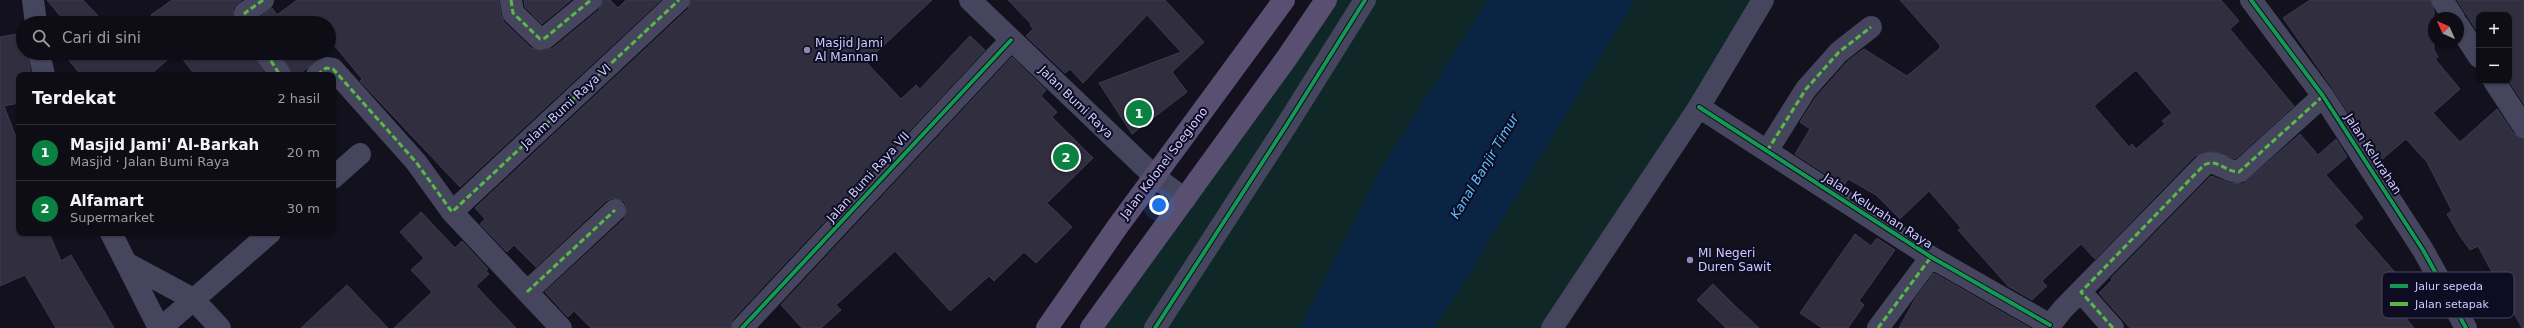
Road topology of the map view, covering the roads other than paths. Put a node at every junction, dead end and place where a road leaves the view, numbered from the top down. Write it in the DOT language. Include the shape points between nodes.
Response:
graph roads {
  1 [pos="34,0"];
  2 [pos="263,0"];
  3 [pos="511,0"];
  4 [pos="591,0"];
  5 [pos="679,0"];
  6 [pos="970,0"];
  7 [pos="1284,0"];
  8 [pos="1326,0"];
  9 [pos="1365,0"];
  10 [pos="1764,0"];
  11 [pos="2251,0"];
  12 [pos="2442,0"];
  13 [pos="2450,12"];
  14 [pos="35,16"];
  15 [pos="246,16"];
  16 [pos="1871,27"];
  17 [pos="2464,34"];
  18 [pos="1011,40"];
  19 [pos="2476,53"];
  20 [pos="41,60"];
  21 [pos="270,60"];
  22 [pos="43,72"];
  23 [pos="278,72"];
  24 [pos="321,72"];
  25 [pos="336,72"];
  26 [pos="336,72"];
  27 [pos="2496,84"];
  28 [pos="2323,96"];
  29 [pos="1699,107"];
  30 [pos="2524,127"];
  31 [pos="1767,151"];
  32 [pos="360,154"];
  33 [pos="336,175"];
  34 [pos="1155,177"];
  35 [pos="1186,199"];
  36 [pos="615,210"];
  37 [pos="452,212"];
  38 [pos="113,236"];
  39 [pos="266,236"];
  40 [pos="1931,257"];
  41 [pos="128,264"];
  42 [pos="2436,272"];
  43 [pos="527,292"];
  44 [pos="2081,292"];
  45 [pos="193,299"];
  46 [pos="2461,318"];
  47 [pos="2049,326"];
  48 [pos="160,328"];
  49 [pos="220,328"];
  50 [pos="561,328"];
  51 [pos="742,328"];
  52 [pos="1047,328"];
  53 [pos="1091,328"];
  54 [pos="1155,328"];
  55 [pos="1552,328"];
  56 [pos="1878,328"];
  57 [pos="2113,328"];
  58 [pos="2466,328"];
  1 -- 14 [label="street"];
  2 -- 15 [label="street" via="245,13"];
  3 -- 4 [label="street" via="513,13 540,39 545,38"];
  5 -- 37 [label="street, Jalam Bumi Raya VI"];
  6 -- 18 [label="street, Jalan Bumi Raya"];
  7 -- 34 [label="main road, Jalan Kolonel Soegiono"];
  8 -- 35 [label="main road"];
  9 -- 54 [label="street"];
  10 -- 29 [label="street"];
  11 -- 28 [label="street, Jalan Kelurahan"];
  12 -- 13 [label="street"];
  16 -- 31 [label="street" via="1839,52 1806,89"];
  17 -- 19 [label="street"];
  18 -- 34 [label="street, Jalan Bumi Raya"];
  18 -- 51 [label="street, Jalan Bumi Raya VII"];
  20 -- 22 [label="street"];
  21 -- 23 [label="street"];
  24 -- 25 [label="street" via="326,68"];
  26 -- 37 [label="street" via="416,162"];
  27 -- 30 [label="street"];
  28 -- 42 [label="street, Jalan Kelurahan"];
  28 -- 44 [label="street" via="2244,169 2232,172 2215,162 2204,164"];
  29 -- 31 [label="street, Jalan Kelurahan Raya"];
  29 -- 55 [label="street"];
  31 -- 40 [label="street, Jalan Kelurahan Raya"];
  32 -- 33 [label="street"];
  34 -- 35 [label="street, Jalan Bumi Raya"];
  34 -- 52 [label="main road, Jalan Kolonel Soegiono"];
  35 -- 53 [label="main road"];
  36 -- 43 [label="street"];
  37 -- 43 [label="street"];
  38 -- 41 [label="street"];
  39 -- 45 [label="street"];
  40 -- 47 [label="street, Jalan Kelurahan Raya"];
  40 -- 56 [label="street"];
  41 -- 45 [label="street"];
  41 -- 48 [label="street"];
  43 -- 50 [label="street"];
  44 -- 47 [label="street"];
  44 -- 57 [label="street"];
  45 -- 48 [label="street"];
  45 -- 49 [label="street"];
  46 -- 58 [label="street, Jalan Kelurahan"];
}
